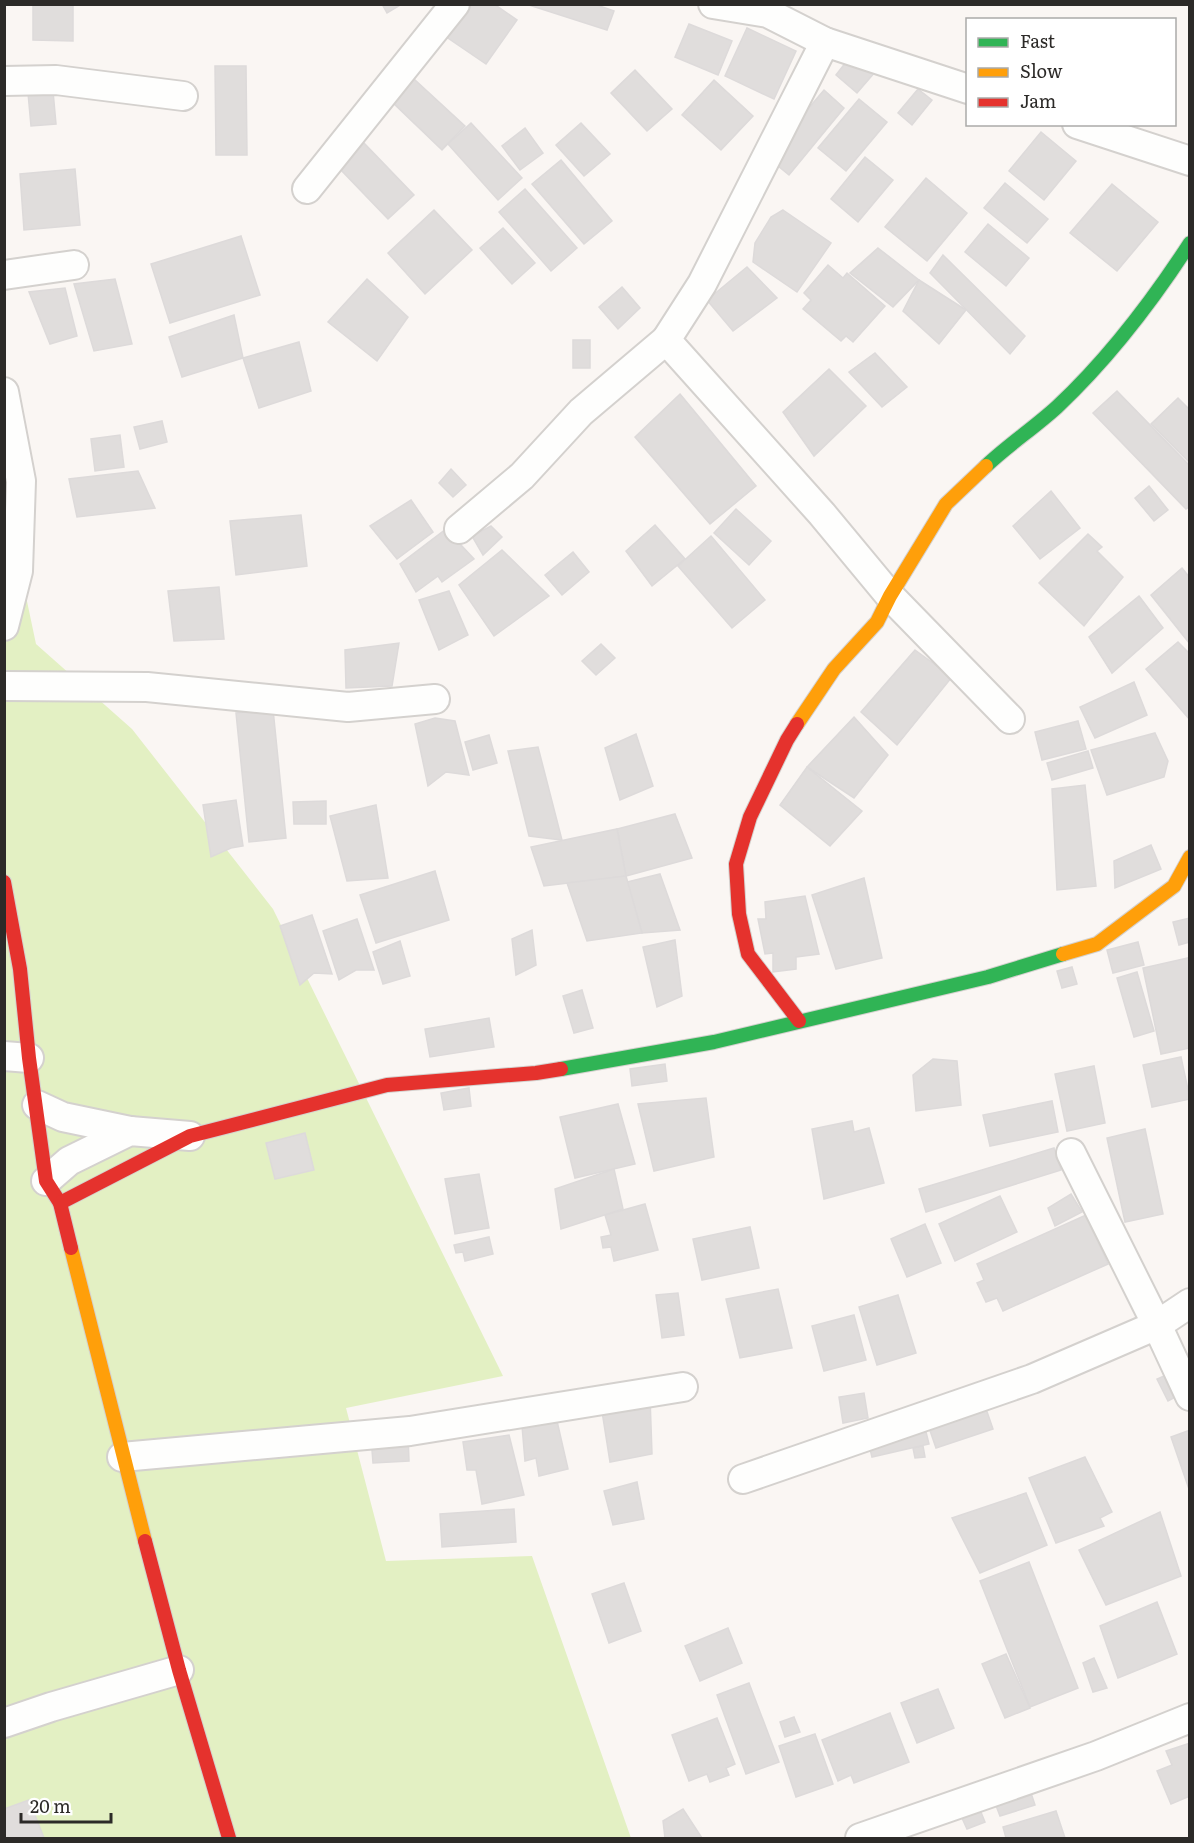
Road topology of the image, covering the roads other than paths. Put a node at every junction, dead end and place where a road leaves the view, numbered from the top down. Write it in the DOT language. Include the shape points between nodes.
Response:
graph roads {
  1 [pos="455,4"];
  2 [pos="713,4"];
  3 [pos="825,42"];
  4 [pos="4,81"];
  5 [pos="966,88"];
  6 [pos="183,96"];
  7 [pos="1083,126"];
  8 [pos="1190,161"];
  9 [pos="307,189"];
  10 [pos="1190,243"];
  11 [pos="74,265"];
  12 [pos="4,275"];
  13 [pos="666,340"];
  14 [pos="4,392"];
  15 [pos="459,529"];
  16 [pos="890,596"];
  17 [pos="4,626"];
  18 [pos="4,686"];
  19 [pos="435,699"];
  20 [pos="1010,719"];
  21 [pos="1190,857"];
  22 [pos="4,882"];
  23 [pos="799,1021"];
  24 [pos="17,1057"];
  25 [pos="37,1105"];
  26 [pos="130,1131"];
  27 [pos="190,1136"];
  28 [pos="1071,1153"];
  29 [pos="53,1192"];
  30 [pos="1190,1303"];
  31 [pos="1158,1325"];
  32 [pos="683,1387"];
  33 [pos="1190,1396"];
  34 [pos="122,1457"];
  35 [pos="743,1479"];
  36 [pos="179,1670"];
  37 [pos="1190,1718"];
  38 [pos="4,1723"];
  39 [pos="229,1839"];
  40 [pos="860,1839"];
  1 -- 9 [label="street"];
  2 -- 3 [label="street" via="768,13"];
  3 -- 5 [label="street"];
  3 -- 13 [label="street" via="702,284"];
  4 -- 6 [label="street" via="56,80"];
  7 -- 8 [label="street"];
  10 -- 16 [label="street" via="1163,285 1096,366 1056,408 1007,446 946,504"];
  11 -- 12 [label="street"];
  13 -- 15 [label="street" via="581,412 522,476"];
  13 -- 16 [label="street"];
  14 -- 17 [label="street" via="21,481 18,571"];
  16 -- 20 [label="street"];
  16 -- 23 [label="street" via="877,622 834,669 787,740 750,817 736,864 739,914 748,954"];
  18 -- 19 [label="street" via="147,687 348,707"];
  21 -- 23 [label="street" via="1174,886 1097,944 988,977"];
  22 -- 24 [label="street" via="20,969"];
  23 -- 27 [label="street" via="714,1042 536,1072 387,1085"];
  24 -- 25 [label="street"];
  25 -- 26 [label="street" via="63,1117"];
  25 -- 29 [label="street"];
  26 -- 27 [label="street"];
  26 -- 29 [label="street" via="69,1161"];
  27 -- 29 [label="street"];
  28 -- 31 [label="street"];
  29 -- 34 [label="street"];
  30 -- 31 [label="street"];
  31 -- 33 [label="street"];
  31 -- 35 [label="street" via="1032,1378"];
  32 -- 34 [label="street" via="410,1431"];
  34 -- 36 [label="street"];
  36 -- 38 [label="street"];
  36 -- 39 [label="street"];
  37 -- 40 [label="street" via="1096,1756"];
}
